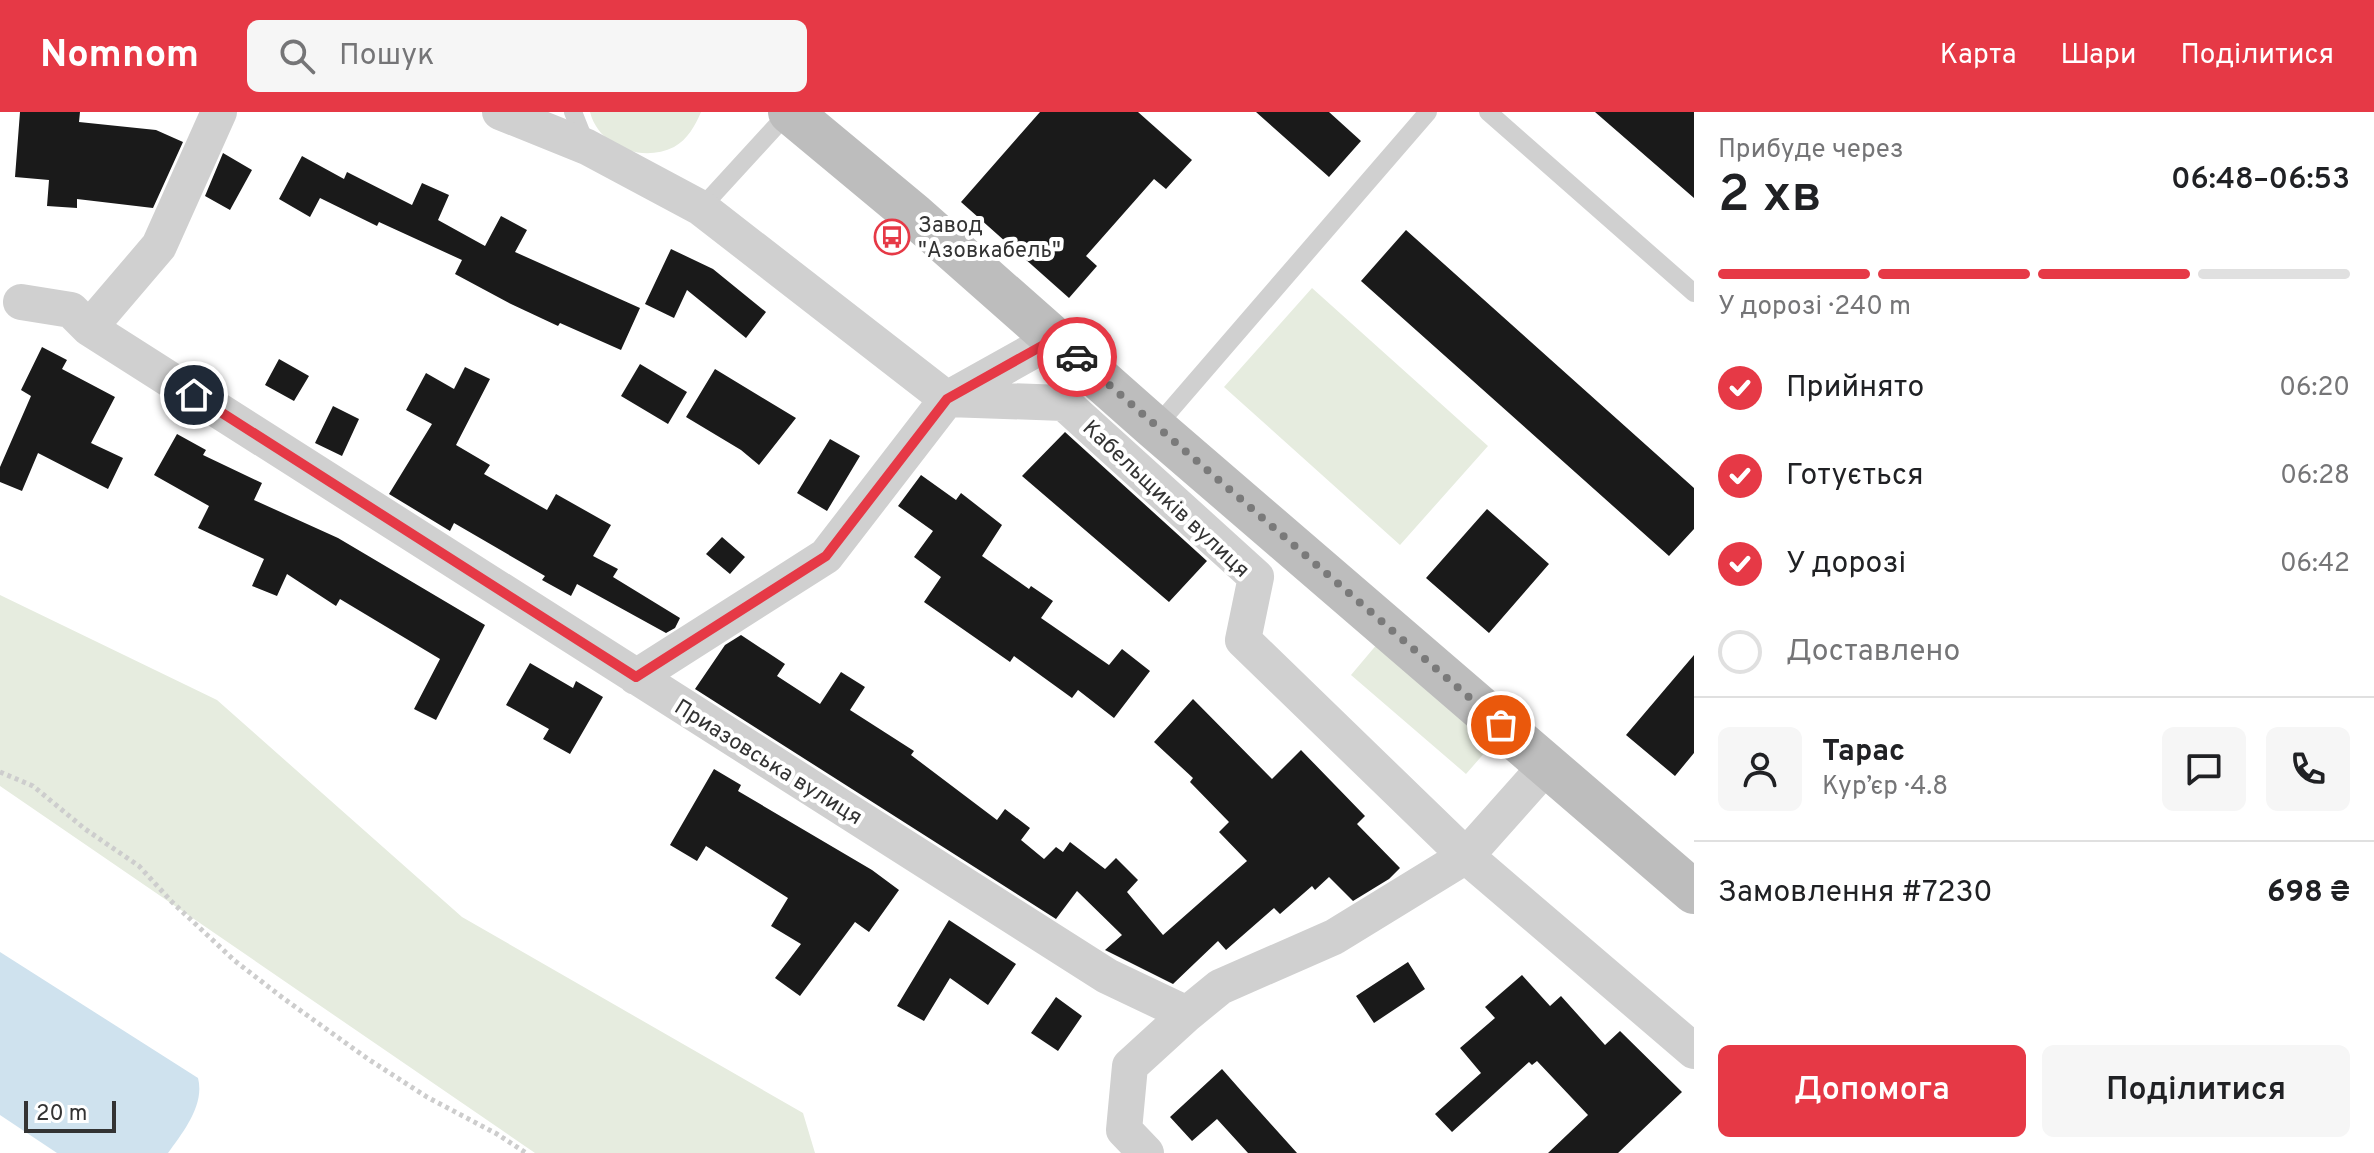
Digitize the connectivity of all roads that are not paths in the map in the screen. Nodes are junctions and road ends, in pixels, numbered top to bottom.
1 (219, 112) edge
2 (500, 112) edge
3 (573, 112) edge
4 (790, 112) edge
5 (1428, 112) edge
6 (1488, 112) edge
7 (587, 147) junction
8 (701, 208) junction
9 (1694, 293) edge
10 (21, 302) dead end
11 (89, 328) junction
12 (1056, 338) junction
13 (947, 399) junction
14 (1155, 428) junction
15 (636, 677) junction
16 (1547, 765) junction
17 (1466, 856) junction
18 (1694, 892) edge
19 (1187, 1014) junction
20 (1694, 1051) edge
21 (1146, 1153) edge

1 - 11 street
2 - 7 street
3 - 7 lane
4 - 8 lane
4 - 12 street, Кабельщиків вулиця
5 - 14 lane
6 - 9 lane
7 - 8 street
8 - 13 street
10 - 11 street, Приазовська вулиця
11 - 15 street, Приазовська вулиця
12 - 13 street
12 - 14 street, Кабельщиків вулиця
13 - 15 street
13 - 17 street, Кабельщиків вулиця
14 - 16 street, Кабельщиків вулиця
15 - 19 street, Приазовська вулиця
16 - 17 street
16 - 18 street, Кабельщиків вулиця
17 - 19 street
17 - 20 street, Кабельщиків вулиця
19 - 21 street

